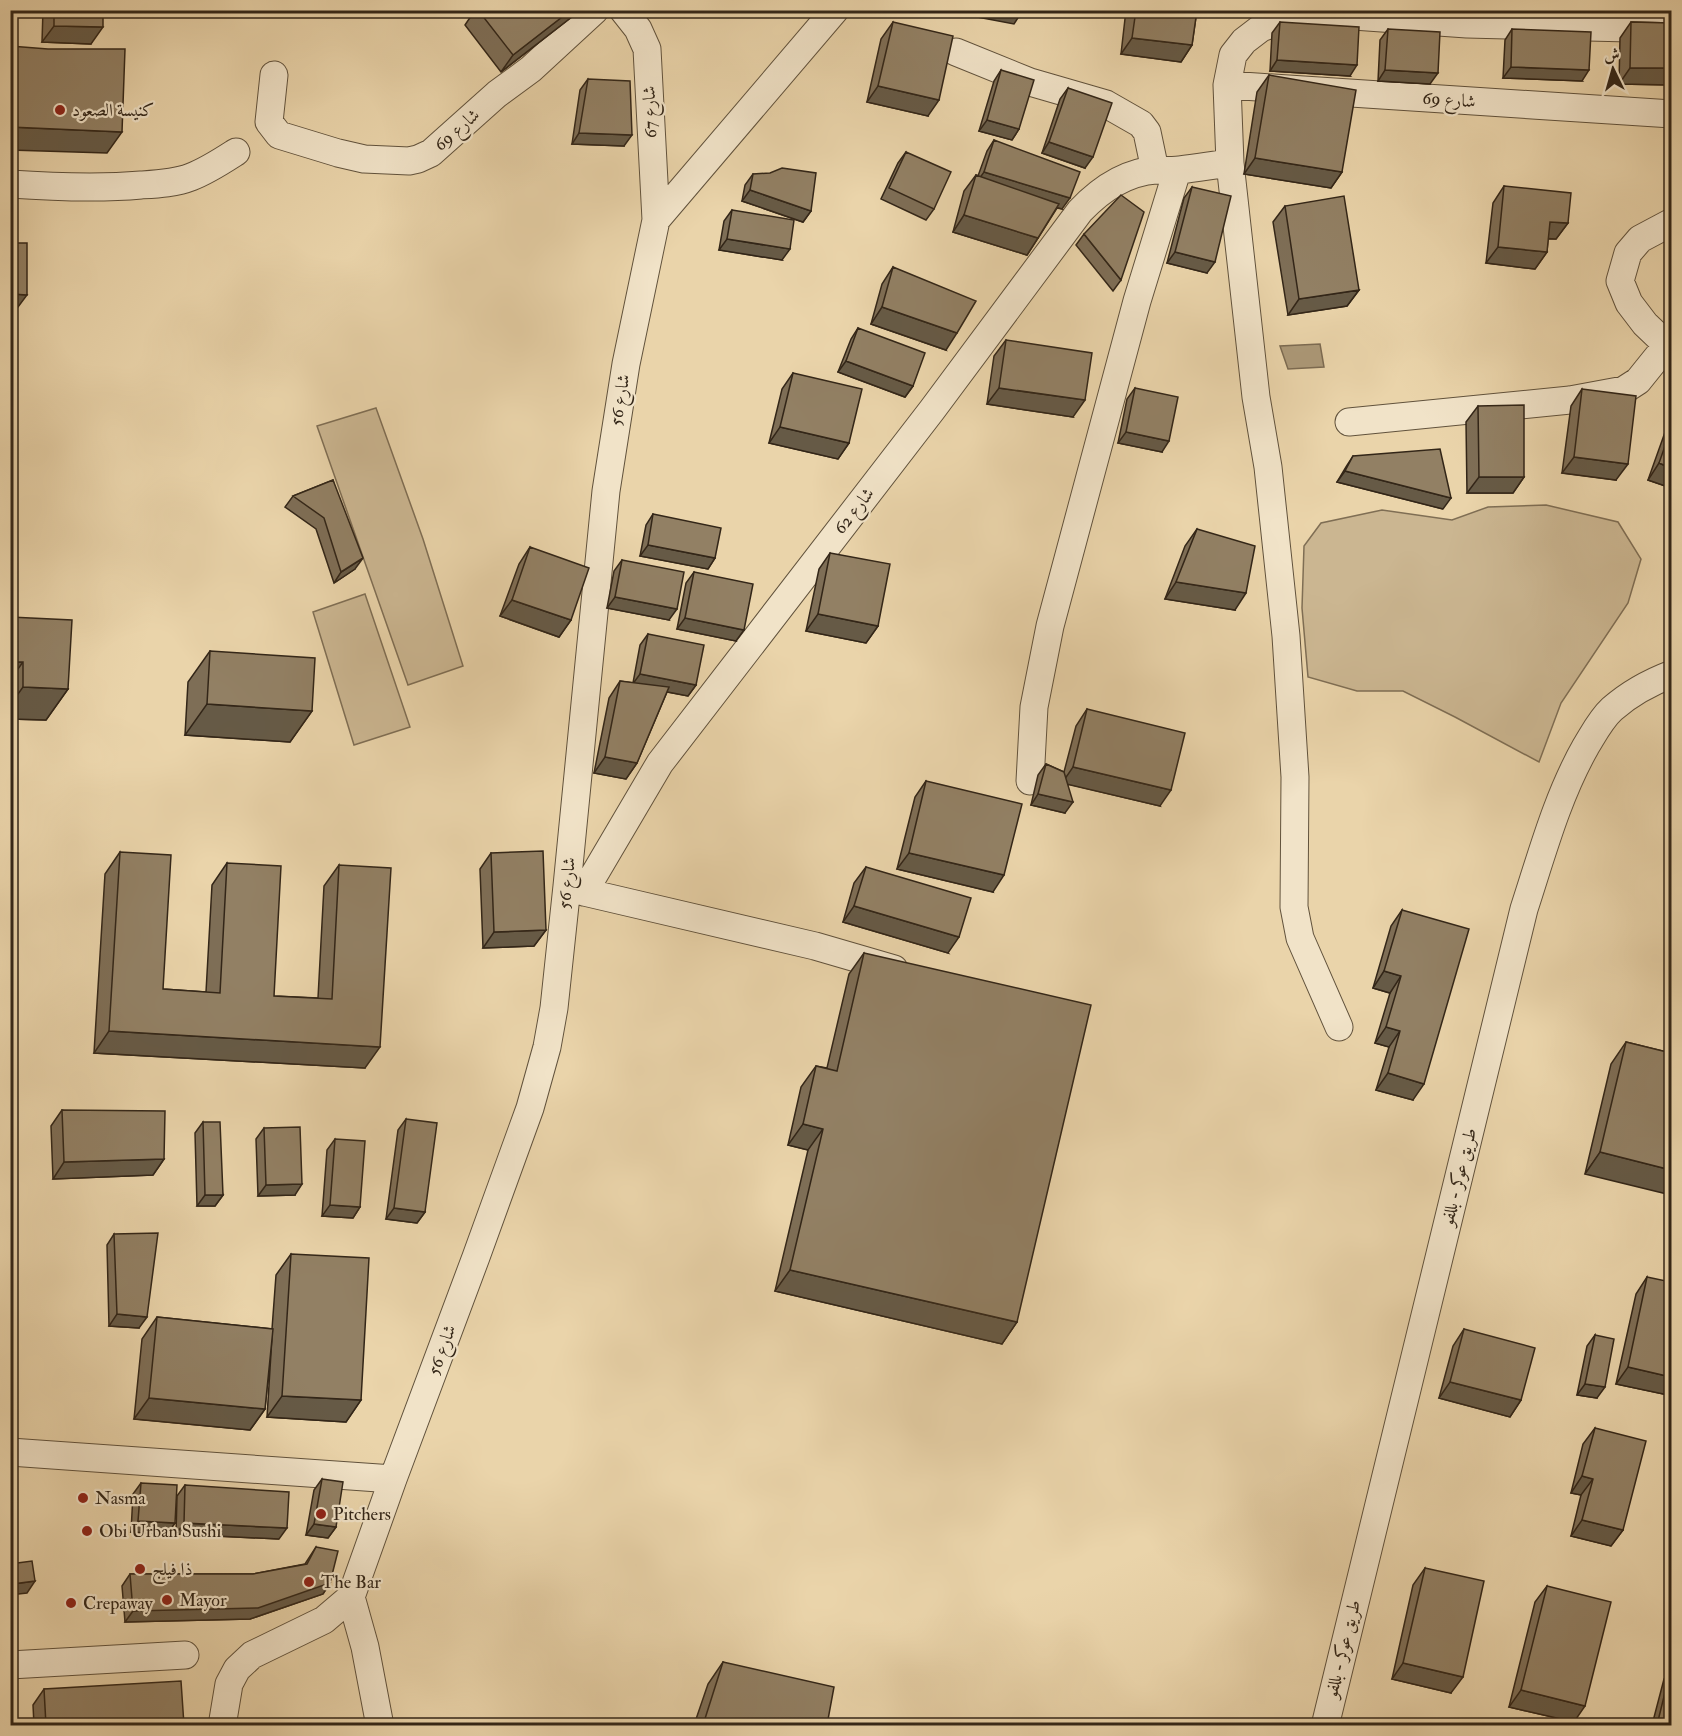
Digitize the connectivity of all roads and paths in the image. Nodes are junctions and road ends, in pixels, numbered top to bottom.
1 (595, 10) edge
2 (623, 10) edge
3 (835, 10) edge
4 (1671, 30) edge
5 (956, 52) dead end
6 (274, 75) dead end
7 (1227, 85) junction
8 (1671, 114) edge
9 (236, 152) dead end
10 (1230, 163) junction
11 (1166, 171) junction
12 (10, 184) edge
13 (656, 220) junction
14 (1671, 222) edge
15 (1669, 346) edge
16 (1349, 422) dead end
17 (1671, 674) edge
18 (1030, 781) dead end
19 (576, 889) junction
20 (914, 974) edge
21 (1339, 1027) dead end
22 (10, 1452) edge
23 (393, 1479) junction
24 (351, 1597) junction
25 (185, 1655) dead end
26 (10, 1665) edge
27 (222, 1725) edge
28 (380, 1725) edge
29 (1325, 1725) edge

1 - 6 street, شارع 69
2 - 13 street, شارع 67
3 - 13 street, شارع 56
4 - 7 street
5 - 11 street
7 - 8 street, شارع 69
7 - 10 street
9 - 12 street
10 - 11 street, شارع 62
10 - 21 street
11 - 18 street
11 - 19 street, شارع 62
13 - 19 street, شارع 56
14 - 15 street
15 - 16 street
17 - 29 street, طريق عوكر - بللفو
19 - 20 street
19 - 23 street, شارع 56
22 - 23 street
23 - 24 street, شارع 56
24 - 27 street, شارع 56
24 - 28 street
25 - 26 street

